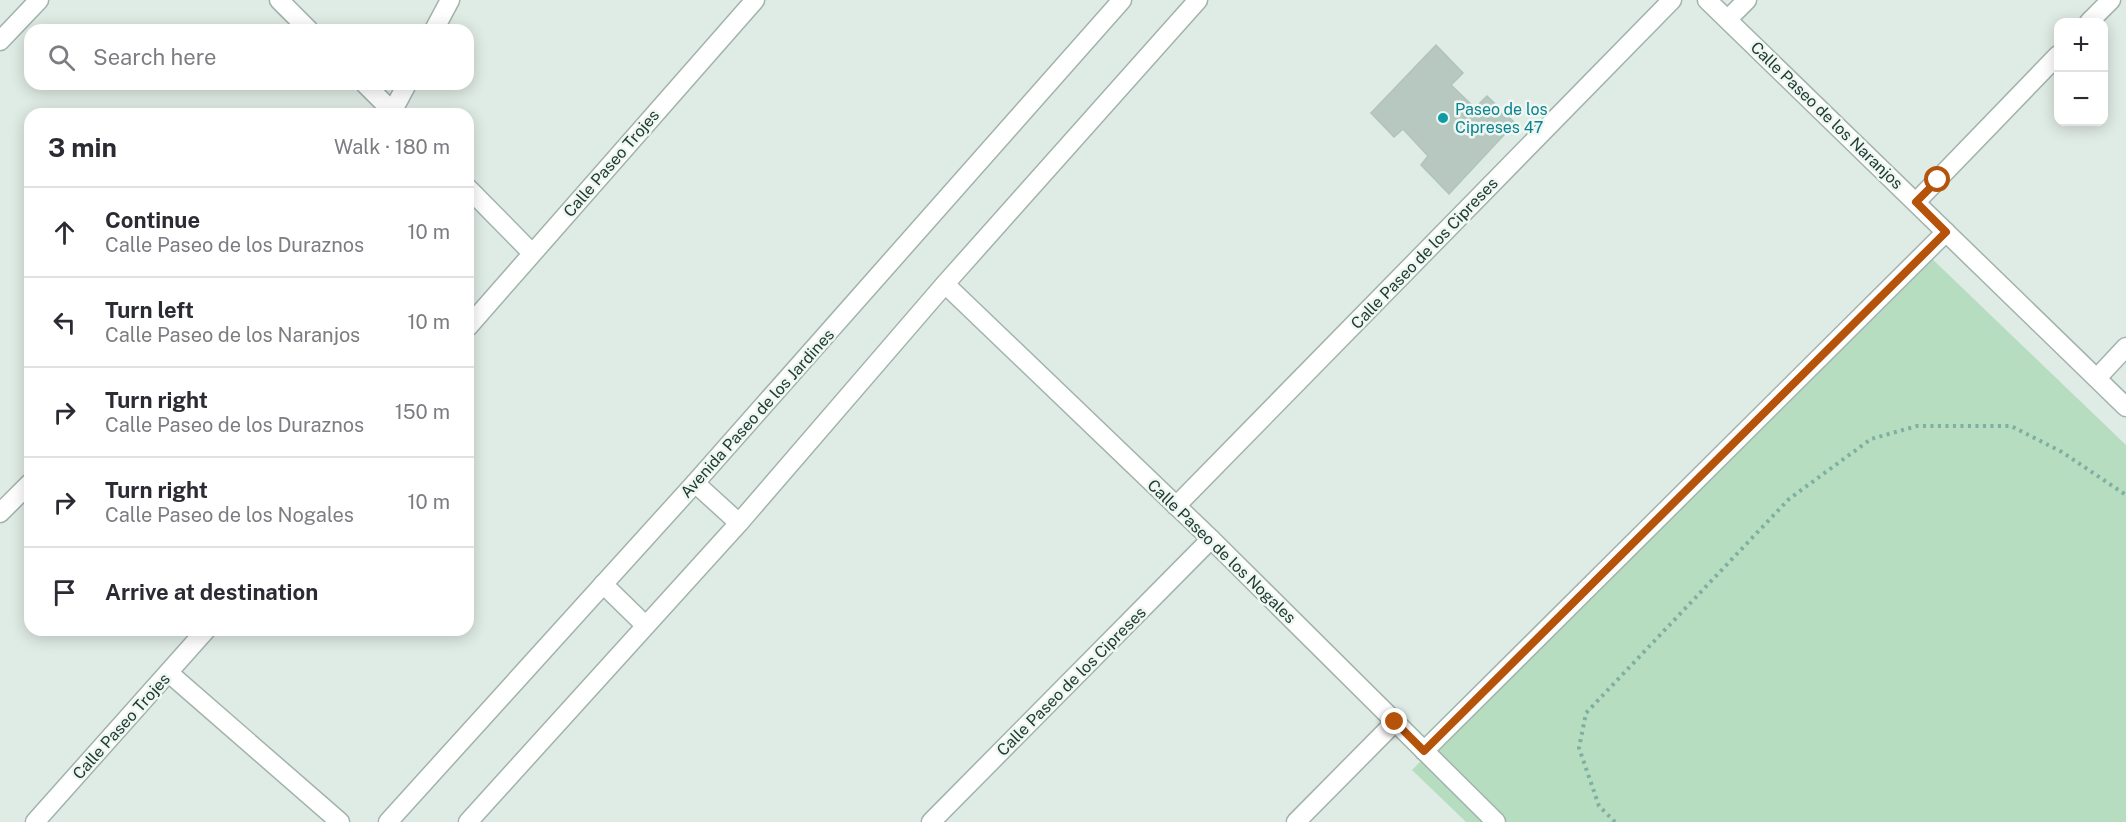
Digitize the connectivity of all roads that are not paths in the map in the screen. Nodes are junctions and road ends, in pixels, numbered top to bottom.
1 (39, 0) edge
2 (279, 0) edge
3 (450, 0) edge
4 (755, 0) edge
5 (1122, 0) edge
6 (1198, 0) edge
7 (1672, 0) edge
8 (1707, 0) edge
9 (1747, 0) edge
10 (2111, 0) edge
11 (2093, 18) edge
12 (1728, 20) junction
13 (303, 24) edge
14 (437, 24) edge
15 (0, 41) edge
16 (2054, 59) edge
17 (371, 90) edge
18 (404, 90) edge
19 (388, 108) edge
20 (395, 108) edge
21 (474, 194) edge
22 (1916, 202) junction
23 (1946, 232) junction
24 (532, 253) junction
25 (945, 284) junction
26 (474, 320) edge
27 (2126, 347) edge
28 (2097, 378) junction
29 (2126, 407) edge
30 (695, 483) junction
31 (24, 489) edge
32 (1176, 506) junction
33 (0, 513) edge
34 (739, 523) junction
35 (1211, 539) junction
36 (603, 584) junction
37 (644, 624) junction
38 (201, 636) edge
39 (169, 673) junction
40 (1395, 722) junction
41 (1424, 751) junction
42 (487, 800) junction
43 (35, 822) edge
44 (340, 822) edge
45 (388, 822) edge
46 (468, 822) edge
47 (488, 822) edge
48 (931, 822) edge
49 (1296, 822) edge
50 (1496, 822) edge

1 - 15 street
2 - 13 street
3 - 14 street
4 - 24 street, Calle Paseo Trojes
5 - 30 street, Avenida Paseo de los Jardines
6 - 25 street
7 - 32 street, Calle Paseo de los Cipreses
8 - 12 street, Calle Paseo de los Naranjos
9 - 12 street
10 - 11 street
12 - 22 street, Calle Paseo de los Naranjos
16 - 22 street
17 - 19 street
18 - 20 street
21 - 24 street
22 - 23 street, Calle Paseo de los Naranjos
23 - 28 street, Calle Paseo de los Naranjos
23 - 41 street
24 - 26 street, Calle Paseo Trojes
25 - 32 street, Calle Paseo de los Nogales
25 - 34 street
27 - 28 street
28 - 29 street, Calle Paseo de los Naranjos
30 - 34 street
30 - 36 street, Avenida Paseo de los Jardines
31 - 33 street
32 - 35 street, Calle Paseo de los Nogales
34 - 37 street
35 - 40 street, Calle Paseo de los Nogales
35 - 48 street, Calle Paseo de los Cipreses
36 - 37 street
36 - 45 street, Avenida Paseo de los Jardines
37 - 42 street
38 - 39 street, Calle Paseo Trojes
39 - 43 street, Calle Paseo Trojes
39 - 44 street
40 - 41 street, Calle Paseo de los Nogales
40 - 49 street
41 - 50 street, Calle Paseo de los Nogales
42 - 46 street
42 - 47 street

